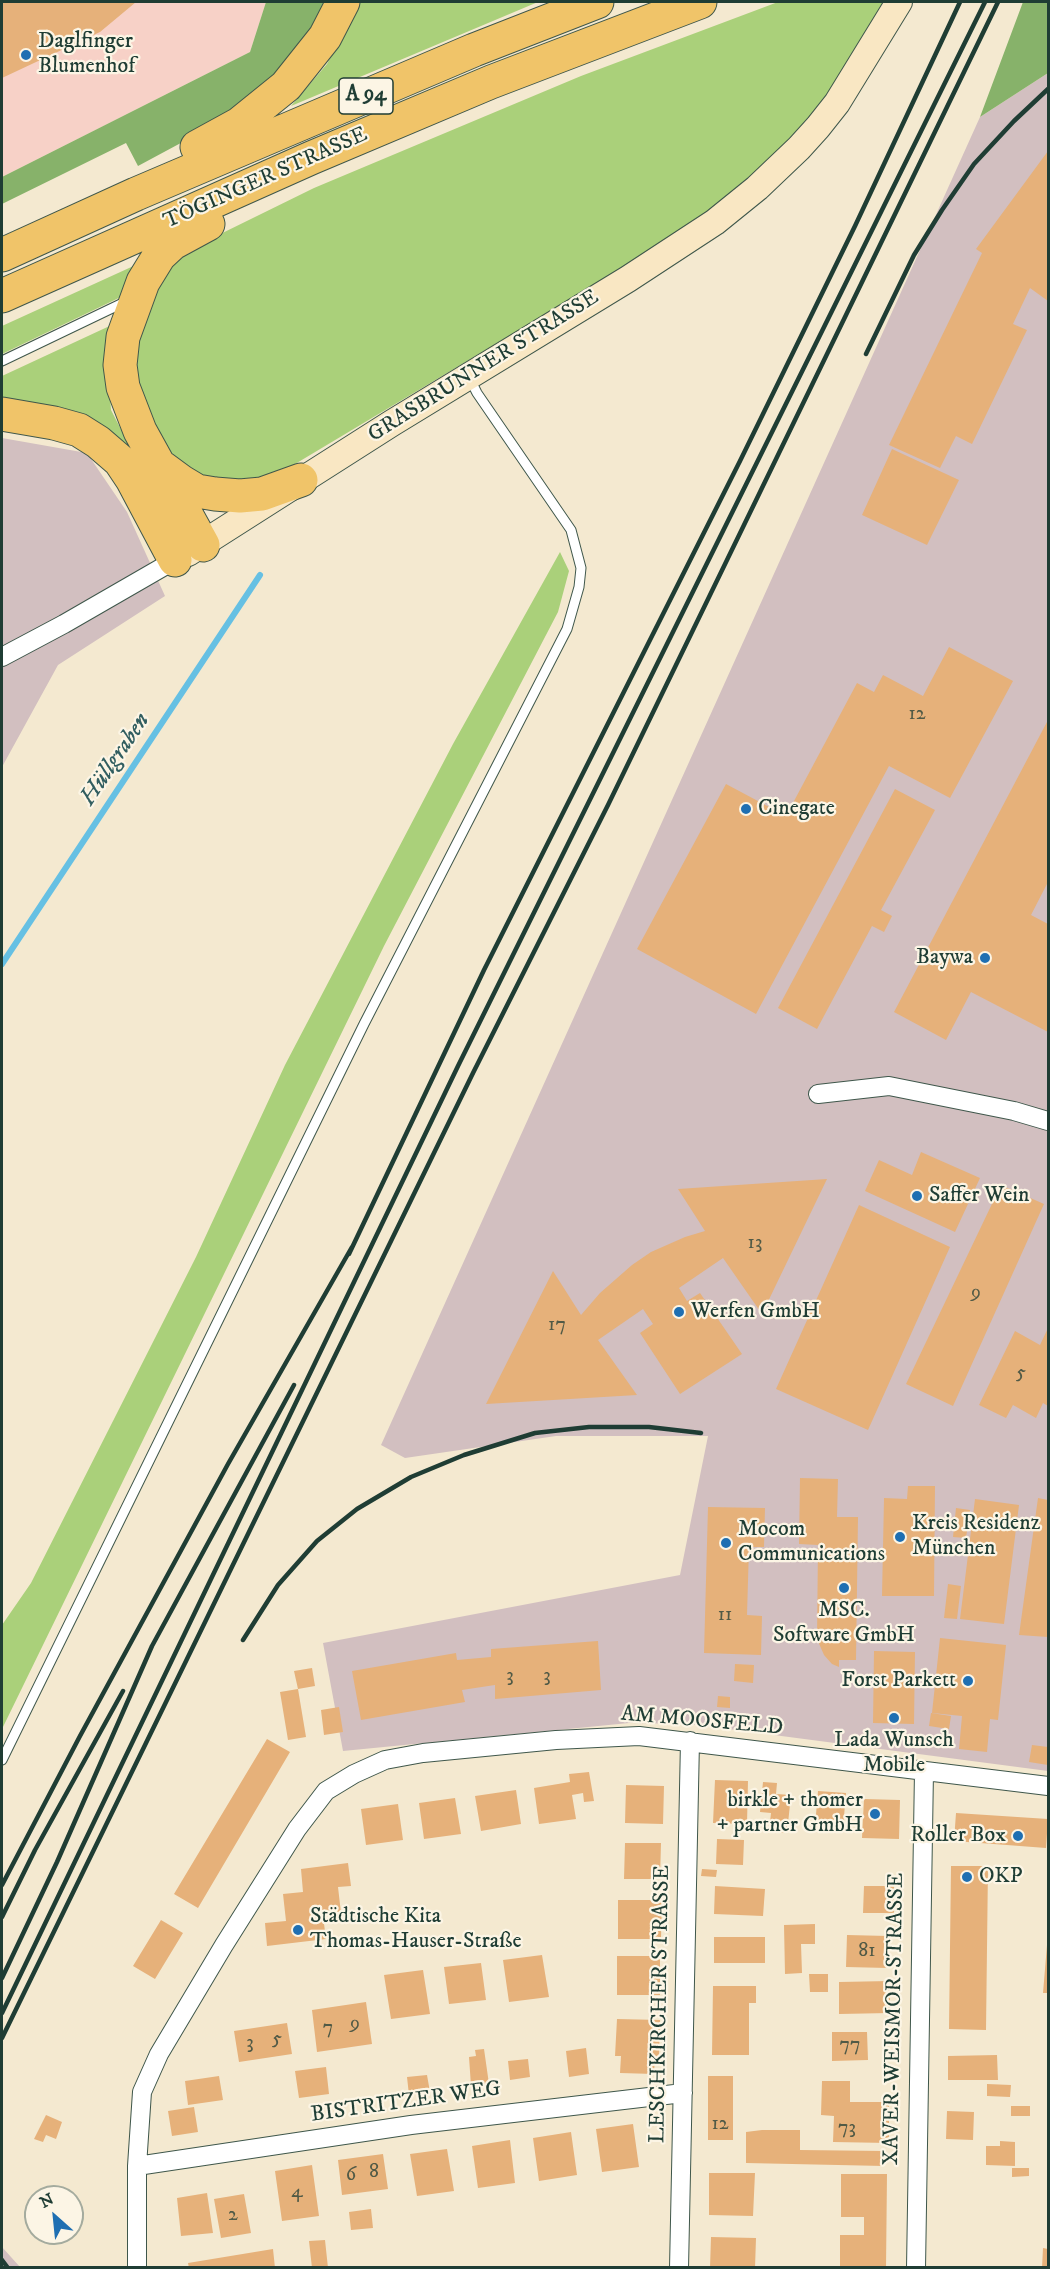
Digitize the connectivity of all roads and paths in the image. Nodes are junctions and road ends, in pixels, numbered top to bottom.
1 (343, 2) edge
2 (597, 2) edge
3 (700, 2) edge
4 (898, 2) edge
5 (311, 158) junction
6 (136, 194) junction
7 (2, 255) edge
8 (2, 296) edge
9 (135, 297) junction
10 (2, 361) edge
11 (469, 377) junction
12 (2, 414) edge
13 (156, 460) junction
14 (301, 480) junction
15 (189, 553) junction
16 (2, 657) edge
17 (818, 1094) dead end
18 (1048, 1121) edge
19 (690, 1741) junction
20 (2, 1760) edge
21 (924, 1771) junction
22 (1048, 1786) edge
23 (683, 2093) junction
24 (137, 2166) junction
25 (137, 2268) edge
26 (679, 2268) edge
27 (916, 2268) edge

1 - 6 highway
2 - 6 highway, TÖGINGER STRASSE / A 94
3 - 5 highway, TÖGINGER STRASSE / A 94
4 - 11 street, GRASBRUNNER STRASSE
5 - 8 highway, TÖGINGER STRASSE / A 94
5 - 9 highway
6 - 7 highway, TÖGINGER STRASSE / A 94
9 - 10 lane
9 - 13 highway
11 - 14 street, GRASBRUNNER STRASSE
11 - 20 lane
12 - 15 highway
13 - 14 highway
13 - 15 highway
14 - 15 street, GRASBRUNNER STRASSE
15 - 16 street, GRASBRUNNER STRASSE
17 - 18 street
19 - 21 street, AM MOOSFELD
19 - 23 street, LESCHKIRCHER STRASSE
19 - 24 street, AM MOOSFELD
21 - 22 street, AM MOOSFELD
21 - 27 street, XAVER-WEISMOR-STRASSE
23 - 24 street, BISTRITZER WEG
23 - 26 street, LESCHKIRCHER STRASSE
24 - 25 street, AM MOOSFELD

